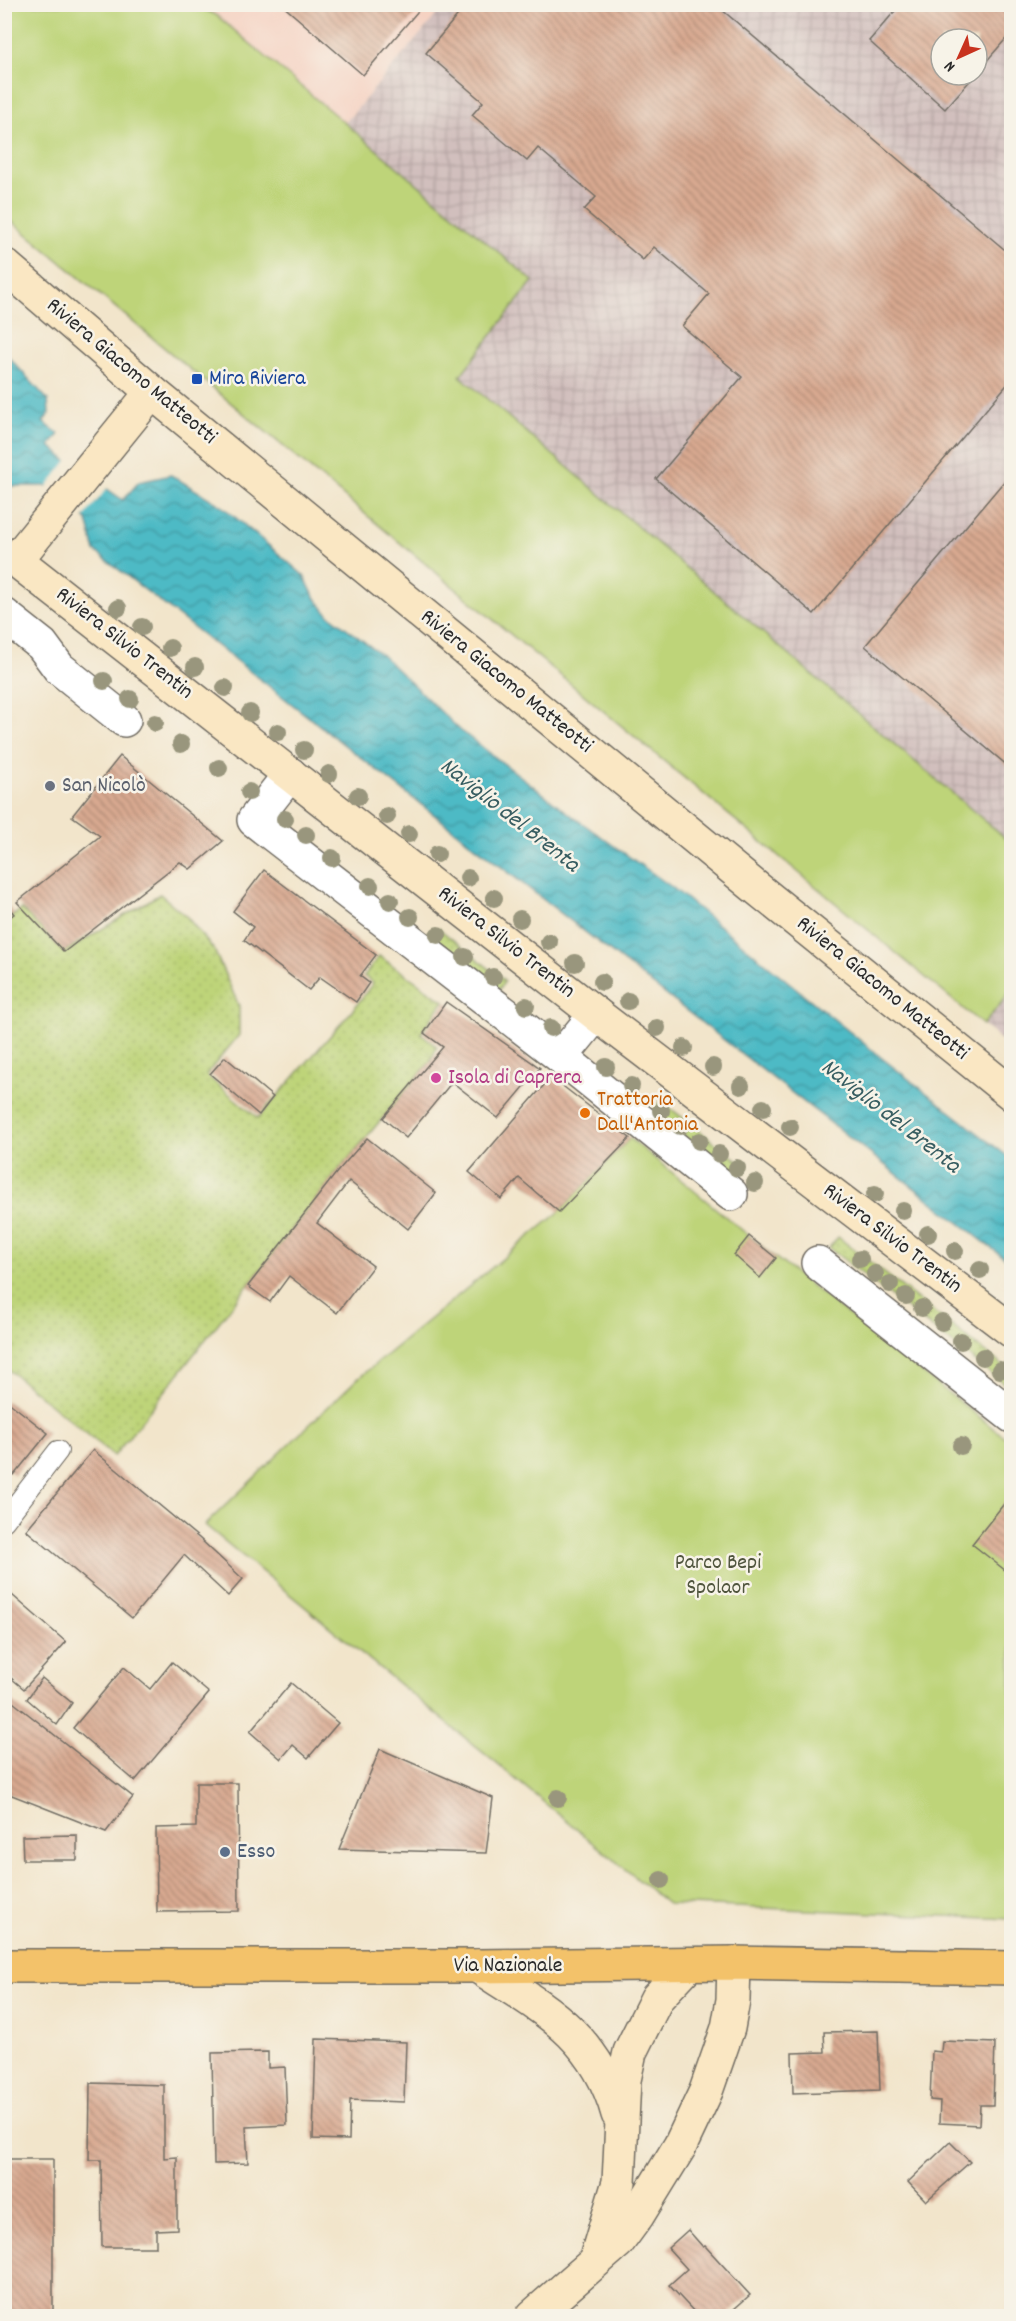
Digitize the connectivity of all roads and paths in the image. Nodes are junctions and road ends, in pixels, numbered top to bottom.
1 (4, 265) edge
2 (152, 392) junction
3 (8, 562) edge
4 (4, 615) edge
5 (124, 720) dead end
6 (290, 774) junction
7 (596, 1014) junction
8 (561, 1057) junction
9 (1011, 1094) edge
10 (731, 1194) dead end
11 (818, 1263) dead end
12 (1011, 1331) edge
13 (1011, 1416) edge
14 (58, 1451) dead end
15 (4, 1521) edge
16 (689, 1964) junction
17 (734, 1964) junction
18 (4, 1965) edge
19 (477, 1966) junction
20 (1011, 1968) edge
21 (621, 2125) junction
22 (593, 2265) junction
23 (532, 2316) edge

1 - 2 street, Riviera Giacomo Matteotti
2 - 3 street
2 - 9 street, Riviera Giacomo Matteotti
3 - 6 street, Riviera Silvio Trentin
4 - 5 street
6 - 7 street, Riviera Silvio Trentin
6 - 8 street
7 - 8 street
7 - 12 street, Riviera Silvio Trentin
8 - 10 street
11 - 13 street
14 - 15 lane
16 - 17 main road, Via Nazionale
16 - 19 main road, Via Nazionale
16 - 21 street
17 - 20 main road, Via Nazionale
17 - 22 street
18 - 19 main road, Via Nazionale
19 - 21 street
21 - 22 street
22 - 23 street

